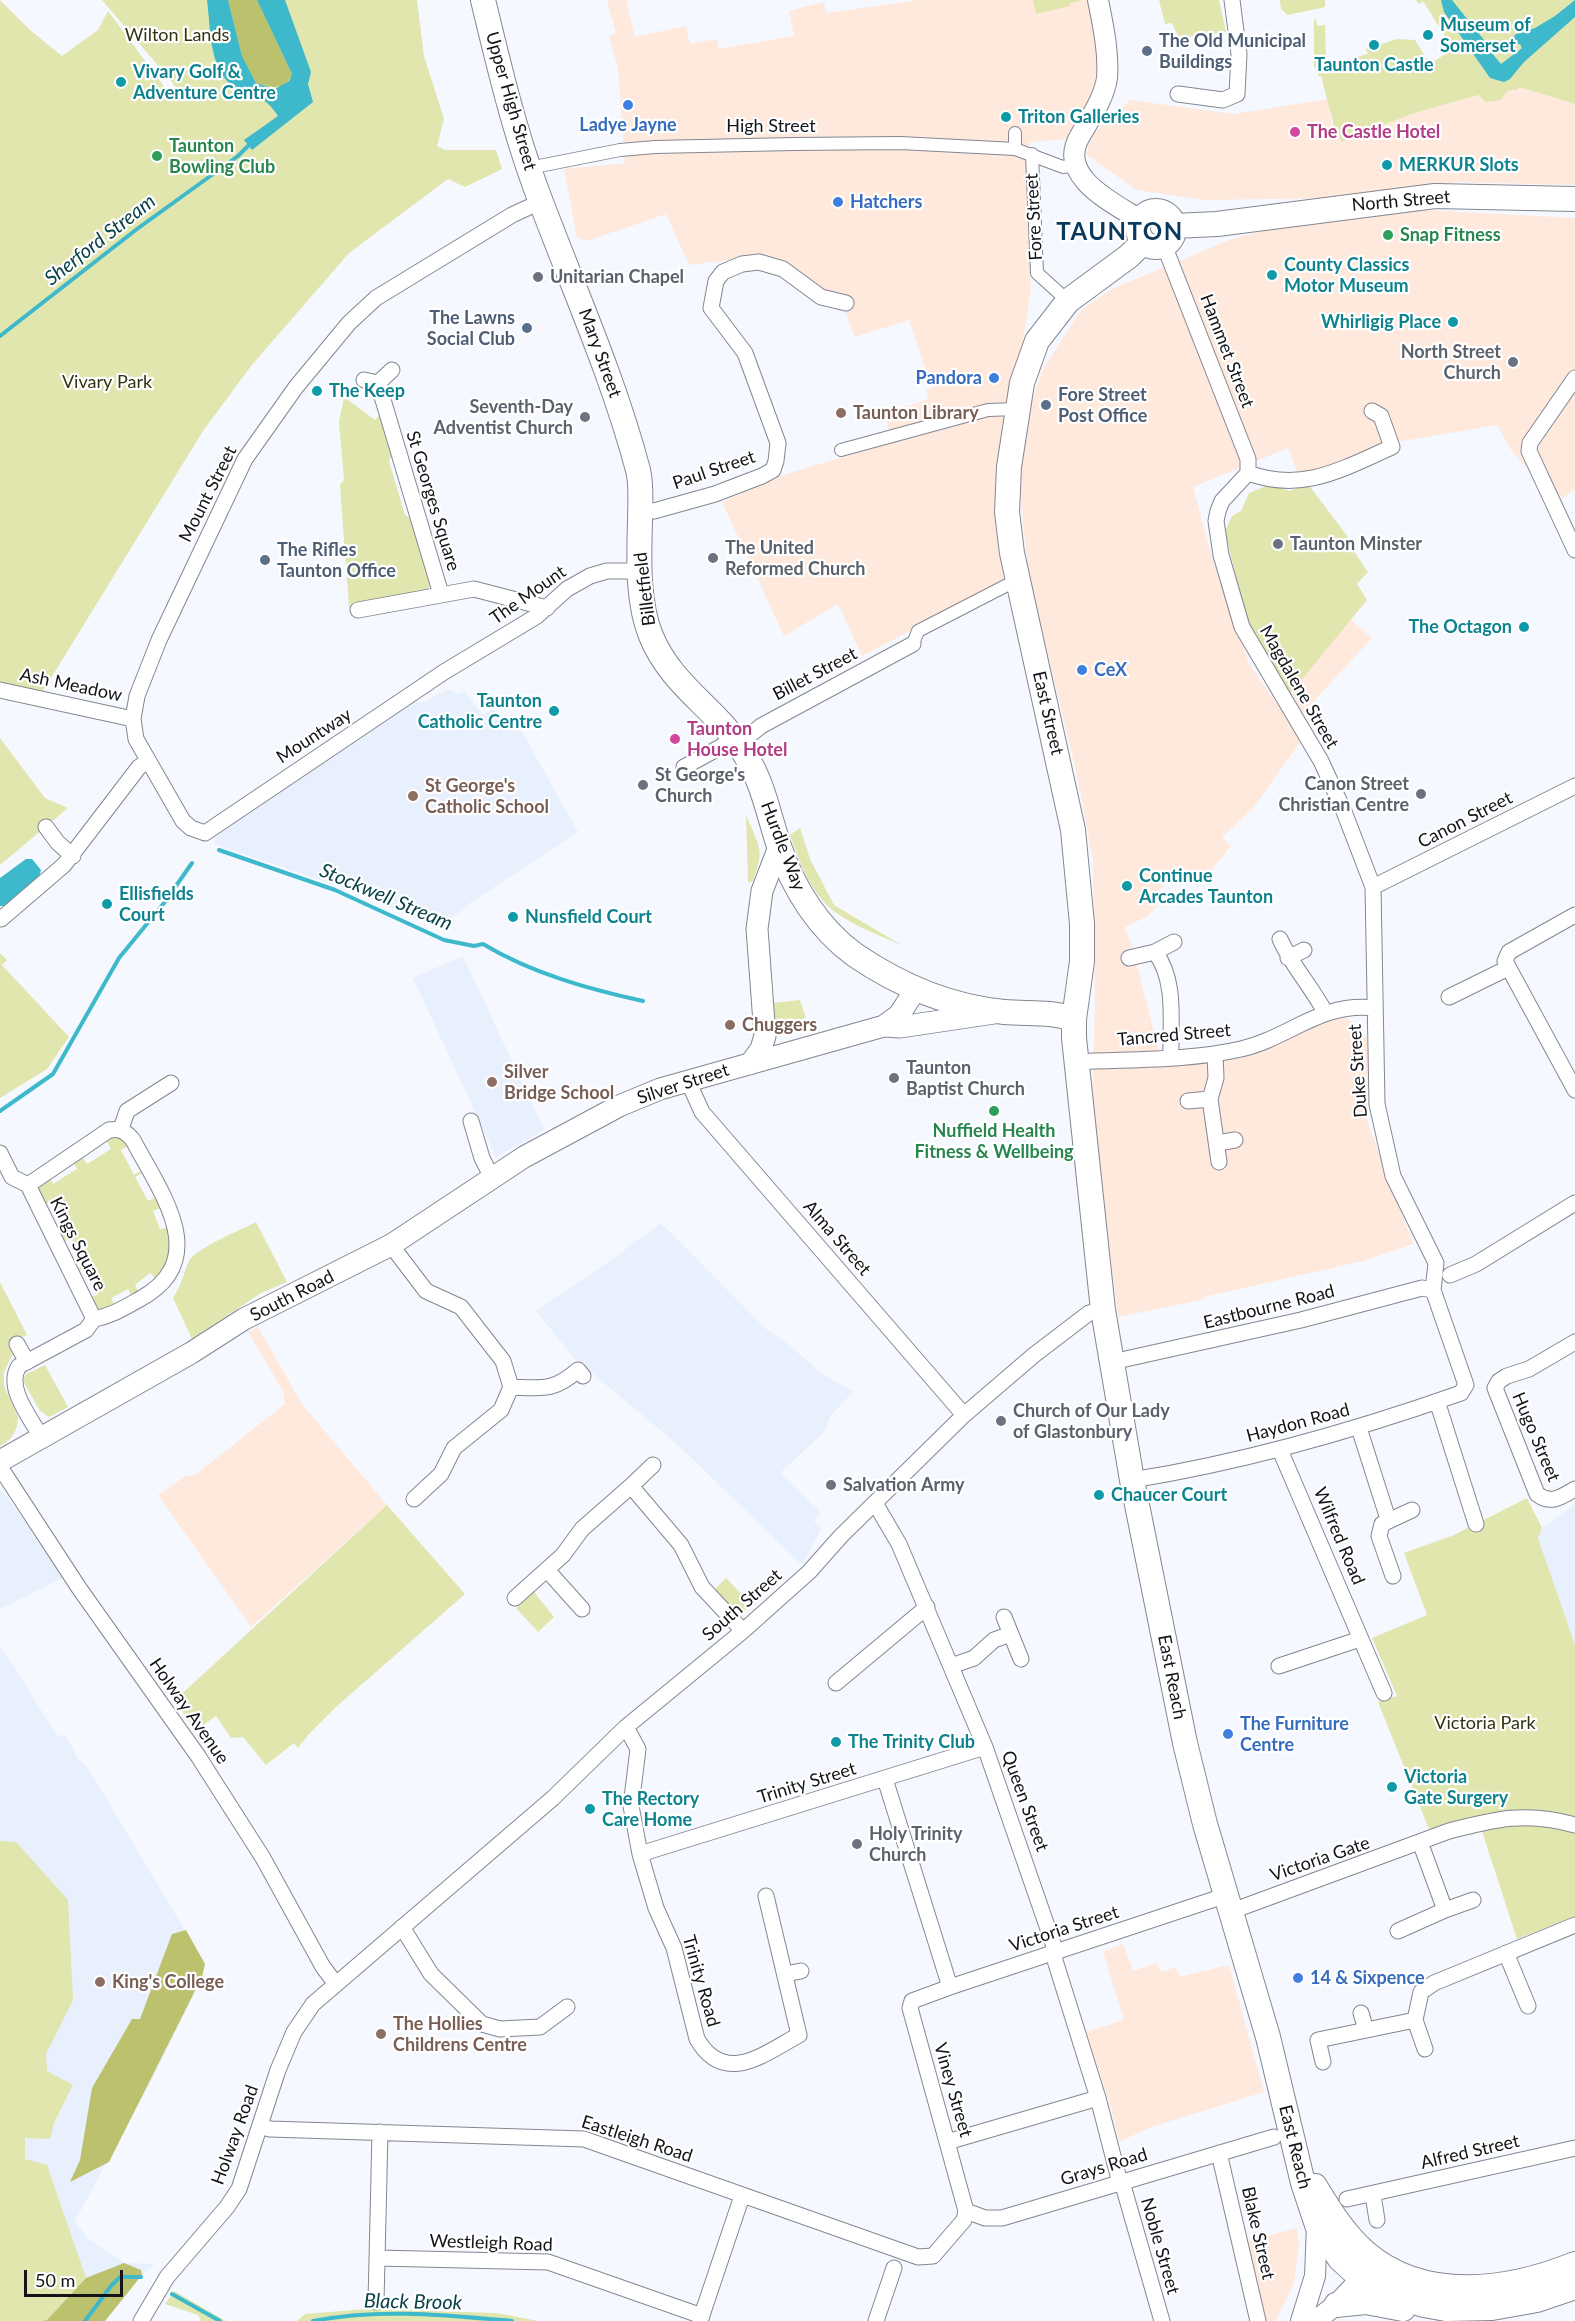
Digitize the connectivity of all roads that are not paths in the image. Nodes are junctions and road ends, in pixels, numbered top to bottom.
1 (483, 0) edge
2 (1098, 0) edge
3 (1232, 0) edge
4 (1178, 94) dead end
5 (1015, 134) dead end
6 (1015, 149) junction
7 (1032, 154) junction
8 (1077, 165) junction
9 (530, 168) junction
10 (1575, 199) edge
11 (542, 201) junction
12 (1156, 233) junction
13 (1068, 301) junction
14 (846, 303) dead end
15 (392, 370) dead end
16 (1575, 378) edge
17 (1017, 409) junction
18 (1372, 411) dead end
19 (841, 450) dead end
20 (1248, 473) junction
21 (640, 510) junction
22 (1575, 550) edge
23 (640, 571) junction
24 (1017, 580) junction
25 (441, 594) junction
26 (547, 608) junction
27 (358, 610) dead end
28 (913, 644) joint
29 (444, 672) joint
30 (0, 690) edge
31 (133, 719) junction
32 (737, 742) junction
33 (148, 761) junction
34 (684, 767) dead end
35 (1575, 786) edge
36 (46, 826) dead end
37 (205, 833) joint
38 (779, 846) junction
39 (73, 856) junction
40 (796, 886) junction
41 (1373, 887) junction
42 (760, 907) junction
43 (1575, 915) edge
44 (1, 919) edge
45 (1280, 939) dead end
46 (1174, 942) dead end
47 (1304, 950) dead end
48 (1155, 952) junction
49 (1129, 958) dead end
50 (1288, 958) junction
51 (1507, 965) junction
52 (916, 989) junction
53 (1449, 997) dead end
54 (1374, 1008) junction
55 (1004, 1012) junction
56 (1325, 1012) junction
57 (1074, 1019) junction
58 (884, 1026) junction
59 (765, 1036) junction
60 (789, 1051) junction
61 (1215, 1054) junction
62 (1172, 1057) junction
63 (1077, 1062) junction
64 (750, 1064) junction
65 (688, 1081) junction
66 (171, 1083) dead end
67 (1575, 1090) edge
68 (1210, 1099) junction
69 (1188, 1101) dead end
70 (471, 1121) dead end
71 (581, 1125) joint
72 (121, 1130) junction
73 (1235, 1140) dead end
74 (1217, 1143) junction
75 (0, 1153) edge
76 (1219, 1162) dead end
77 (492, 1178) junction
78 (27, 1185) junction
79 (1575, 1203) edge
80 (391, 1245) junction
81 (1439, 1276) junction
82 (1103, 1310) junction
83 (94, 1319) junction
84 (1575, 1342) edge
85 (17, 1344) dead end
86 (27, 1362) junction
87 (1112, 1362) junction
88 (583, 1376) dead end
89 (1466, 1385) joint
90 (510, 1386) junction
91 (1437, 1401) junction
92 (964, 1415) junction
93 (1359, 1428) junction
94 (41, 1437) junction
95 (1280, 1450) junction
96 (0, 1461) edge
97 (653, 1465) dead end
98 (0, 1467) edge
99 (1132, 1480) junction
100 (631, 1486) junction
101 (1575, 1489) edge
102 (414, 1499) dead end
103 (874, 1503) junction
104 (1412, 1510) dead end
105 (1388, 1519) junction
106 (1476, 1524) dead end
107 (547, 1570) junction
108 (1393, 1576) dead end
109 (515, 1598) dead end
110 (927, 1607) junction
111 (582, 1609) dead end
112 (1004, 1617) dead end
113 (743, 1631) junction
114 (1011, 1634) junction
115 (1360, 1639) junction
116 (1020, 1659) dead end
117 (951, 1666) junction
118 (1279, 1666) dead end
119 (836, 1683) dead end
120 (1384, 1693) dead end
121 (626, 1727) junction
122 (985, 1747) junction
123 (885, 1779) junction
124 (1575, 1825) edge
125 (1420, 1842) junction
126 (640, 1854) junction
127 (766, 1896) dead end
128 (1473, 1900) dead end
129 (1230, 1903) junction
130 (1445, 1910) junction
131 (1575, 1924) edge
132 (402, 1927) junction
133 (1398, 1931) dead end
134 (1055, 1953) junction
135 (1506, 1953) junction
136 (801, 1971) dead end
137 (785, 1974) junction
138 (336, 1984) junction
139 (950, 1987) junction
140 (912, 2001) joint
141 (1528, 2006) dead end
142 (567, 2007) dead end
143 (1361, 2013) dead end
144 (1415, 2020) junction
145 (1366, 2030) junction
146 (1425, 2049) dead end
147 (1323, 2062) dead end
148 (1098, 2098) junction
149 (260, 2126) junction
150 (380, 2132) junction
151 (1274, 2137) dead end
152 (947, 2142) junction
153 (1575, 2148) edge
154 (1219, 2153) junction
155 (1299, 2161) junction
156 (1121, 2182) junction
157 (1373, 2194) junction
158 (742, 2196) junction
159 (1347, 2199) dead end
160 (966, 2211) junction
161 (1377, 2220) dead end
162 (1317, 2224) junction
163 (377, 2258) junction
164 (1575, 2264) edge
165 (894, 2268) dead end
166 (1370, 2270) junction
167 (1575, 2287) edge
168 (157, 2293) junction
169 (1537, 2300) junction
170 (376, 2302) dead end
171 (1334, 2313) edge
172 (701, 2318) edge
173 (133, 2321) edge
174 (141, 2321) edge
175 (876, 2321) edge
176 (1162, 2321) edge
177 (1258, 2321) edge
178 (1301, 2321) edge
179 (1315, 2321) edge

1 - 9 main road, Upper High Street
2 - 8 street
3 - 4 street
5 - 6 street
6 - 7 street, Fore Street
6 - 9 street, High Street
7 - 8 street, Fore Street
7 - 13 street, Fore Street
8 - 12 street
9 - 11 main road, Upper High Street
10 - 12 main road, North Street
11 - 21 main road, Mary Street
11 - 31 street, Mount Street
12 - 13 main road
12 - 20 street, Hammet Street
13 - 17 main road
14 - 21 street, Paul Street
15 - 25 street, St Georges Square
16 - 22 street
17 - 19 street
17 - 24 main road, East Street
18 - 20 street
20 - 41 street, Magdalene Street
21 - 23 main road, Billetfield
23 - 26 street, The Mount
23 - 32 main road, Billetfield
24 - 28 street
24 - 57 main road, East Street
25 - 26 street, St Georges Square
25 - 27 street
26 - 29 street, The Mount
28 - 32 street, Billet Street
29 - 37 street, Mountway
30 - 31 street, Ash Meadow
31 - 33 street, Mount Street
32 - 34 street, Billet Street
32 - 38 main road, Hurdle Way
33 - 37 street, Mount Street
33 - 39 street
35 - 41 street, Canon Street
36 - 39 street
38 - 40 main road, Hurdle Way
38 - 42 main road
39 - 44 street
40 - 42 main road
40 - 52 main road, Hurdle Way
41 - 54 street, Duke Street
42 - 59 main road
43 - 51 street
45 - 50 street
46 - 48 street
47 - 50 street
48 - 49 street
48 - 62 street
50 - 56 street
51 - 53 street
51 - 67 street
52 - 55 main road, Hurdle Way
52 - 58 main road, Silver Street
54 - 56 street, Tancred Street
54 - 81 street, Duke Street
55 - 57 main road, Hurdle Way
55 - 58 main road
56 - 61 street, Tancred Street
57 - 63 main road, East Reach
58 - 60 main road, Silver Street
59 - 60 main road
59 - 64 main road
60 - 64 main road, Silver Street
61 - 62 street, Tancred Street
61 - 68 street
62 - 63 street, Tancred Street
63 - 82 main road, East Reach
64 - 65 main road, Silver Street
65 - 71 main road, Silver Street
65 - 92 street, Alma Street
66 - 72 street
68 - 69 street
68 - 74 street
70 - 77 street
71 - 77 main road, South Road
72 - 78 street, Kings Square
72 - 83 street, Kings Square
73 - 74 street
74 - 76 street
75 - 78 street, Kings Square
77 - 80 main road, South Road
78 - 83 street, Kings Square
79 - 81 street, Eastbourne Road
80 - 90 street
80 - 94 main road, South Road
81 - 87 street, Eastbourne Road
81 - 89 street, Duke Street
82 - 87 main road, East Reach
82 - 92 street, South Street
83 - 86 street, Kings Square
84 - 101 street, Hugo Street
85 - 86 street
86 - 94 street
87 - 99 main road, East Reach
88 - 90 street
89 - 91 street, Haydon Road
90 - 102 street
91 - 93 street, Haydon Road
91 - 106 street
92 - 103 street, South Street
93 - 95 street, Haydon Road
93 - 105 street
94 - 96 main road, South Road
95 - 99 street, Haydon Road
95 - 115 street, Wilfred Road
97 - 100 street
98 - 138 street, Holway Avenue
99 - 129 main road, East Reach
100 - 107 street
100 - 113 street
103 - 110 street, Queen Street
103 - 113 street, South Street
104 - 105 street
105 - 108 street
107 - 109 street
107 - 111 street
110 - 117 street, Queen Street
110 - 119 street
112 - 114 street
113 - 121 street, South Street
114 - 116 street
114 - 117 street
115 - 118 street
115 - 120 street, Wilfred Road
117 - 122 street, Queen Street
121 - 126 street, Trinity Road
121 - 132 street, South Street
122 - 123 street, Trinity Street
122 - 134 street, Queen Street
123 - 126 street, Trinity Street
123 - 139 street
124 - 125 street, Victoria Gate
125 - 129 street, Victoria Gate
125 - 130 street
126 - 137 street, Trinity Road
127 - 137 street, Trinity Road
128 - 130 street
129 - 134 street, Victoria Street
129 - 155 main road, East Reach
130 - 133 street
131 - 135 street
132 - 138 street, South Street
132 - 142 street
134 - 139 street, Victoria Street
134 - 148 street, Queen Street
135 - 141 street
135 - 144 street
136 - 137 street
138 - 149 street, Holway Road
139 - 140 street, Victoria Street
140 - 152 street, Viney Street
143 - 145 street
144 - 145 street
144 - 146 street
145 - 147 street
148 - 152 street
148 - 156 street, Queen Street
149 - 150 street, Eastleigh Road
149 - 168 street, Holway Road
150 - 158 street, Eastleigh Road
150 - 163 street
151 - 154 street, Grays Road
152 - 160 street, Viney Street
153 - 157 street, Alfred Street
154 - 156 street, Grays Road
154 - 177 street, Blake Street
155 - 162 main road, East Reach
155 - 166 main road
156 - 160 street, Grays Road
156 - 176 street, Noble Street
157 - 159 street, Alfred Street
157 - 161 street
158 - 160 street, Eastleigh Road
158 - 172 street
162 - 166 main road
162 - 178 street, East Reach
163 - 170 street
163 - 172 street, Westleigh Road
164 - 166 main road
165 - 175 street
166 - 169 main road
166 - 171 street
167 - 169 main road
168 - 173 street, Holway Road
168 - 174 street, Holway Road
169 - 171 main road
171 - 179 street

